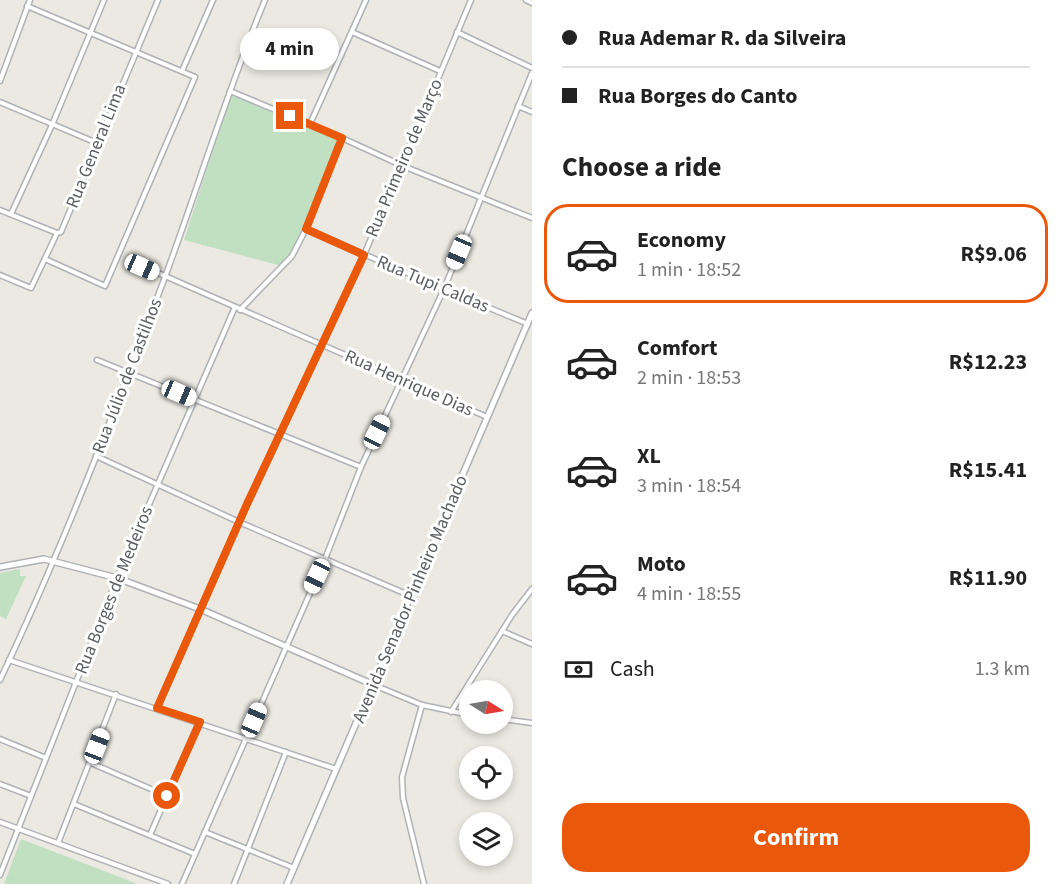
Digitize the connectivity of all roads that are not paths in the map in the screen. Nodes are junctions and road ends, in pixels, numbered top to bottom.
1 (30, 0) edge
2 (104, 0) edge
3 (158, 0) edge
4 (213, 0) edge
5 (265, 0) edge
6 (366, 0) edge
7 (471, 0) edge
8 (526, 0) edge
9 (532, 3) edge
10 (27, 6) junction
11 (89, 32) junction
12 (352, 32) junction
13 (457, 32) junction
14 (135, 53) junction
15 (182, 71) junction
16 (440, 71) junction
17 (532, 71) edge
18 (0, 81) edge
19 (230, 91) junction
20 (0, 102) edge
21 (518, 106) junction
22 (532, 112) edge
23 (310, 124) junction
24 (52, 125) junction
25 (342, 138) junction
26 (97, 143) junction
27 (403, 166) junction
28 (481, 196) junction
29 (0, 210) edge
30 (11, 214) junction
31 (532, 218) edge
32 (306, 229) junction
33 (57, 233) junction
34 (364, 255) junction
35 (45, 259) junction
36 (133, 262) dead end
37 (0, 275) edge
38 (165, 277) junction
39 (444, 289) junction
40 (235, 307) junction
41 (240, 309) junction
42 (532, 313) edge
43 (528, 324) junction
44 (321, 345) junction
45 (98, 360) dead end
46 (128, 371) junction
47 (402, 380) junction
48 (196, 400) junction
49 (487, 417) junction
50 (280, 434) junction
51 (96, 456) junction
52 (361, 467) junction
53 (157, 484) junction
54 (239, 522) junction
55 (325, 559) junction
56 (53, 560) junction
57 (0, 567) edge
58 (117, 578) junction
59 (532, 589) edge
60 (412, 596) junction
61 (200, 609) junction
62 (502, 631) junction
63 (532, 644) edge
64 (285, 646) junction
65 (9, 660) junction
66 (0, 680) edge
67 (76, 682) junction
68 (374, 685) junction
69 (116, 694) junction
70 (422, 705) junction
71 (157, 708) junction
72 (451, 712) junction
73 (459, 713) edge
74 (513, 720) edge
75 (200, 722) junction
76 (532, 723) edge
77 (0, 738) edge
78 (246, 738) junction
79 (286, 752) junction
80 (46, 758) junction
81 (90, 763) junction
82 (337, 770) junction
83 (0, 784) edge
84 (31, 796) junction
85 (167, 796) junction
86 (74, 804) junction
87 (0, 822) edge
88 (18, 829) junction
89 (205, 832) junction
90 (150, 835) junction
91 (58, 843) junction
92 (249, 849) junction
93 (195, 854) junction
94 (294, 868) junction
95 (0, 875) edge
96 (168, 884) edge
97 (182, 884) edge
98 (234, 884) edge
99 (287, 884) edge
100 (424, 884) edge

1 - 10 street
2 - 11 street
3 - 14 street, Rua General Lima
4 - 15 street
5 - 19 street, Rua Júlio de Castilhos
6 - 12 street
7 - 13 street, Rua Primeiro de Março
8 - 9 street
10 - 11 street
10 - 18 street
11 - 14 street
11 - 24 street
12 - 16 street
12 - 23 street
13 - 16 street, Rua Primeiro de Março
13 - 17 street
14 - 15 street
14 - 26 street, Rua General Lima
15 - 35 street
16 - 27 street, Rua Primeiro de Março
17 - 21 street
19 - 23 street
19 - 38 street, Rua Júlio de Castilhos
20 - 24 street
21 - 22 street
21 - 28 street
23 - 25 street
24 - 26 street
24 - 30 street
25 - 27 street
25 - 32 street
26 - 33 street, Rua General Lima
27 - 28 street
27 - 34 street, Rua Primeiro de Março
28 - 31 street
28 - 39 street
29 - 30 street
30 - 33 street
32 - 34 street, Rua Tupi Caldas
32 - 41 street
33 - 35 street, Rua General Lima
34 - 39 street, Rua Tupi Caldas
34 - 44 street, Rua Primeiro de Março
35 - 37 street, Rua General Lima
36 - 38 street, Rua Henrique Dias
38 - 40 street, Rua Henrique Dias
38 - 46 street, Rua Júlio de Castilhos
39 - 43 street, Rua Tupi Caldas
39 - 47 street
40 - 41 street, Rua Henrique Dias
40 - 48 street, Rua Borges de Medeiros
41 - 44 street, Rua Henrique Dias
42 - 43 main road, Avenida Senador Pinheiro Machado
43 - 49 main road, Avenida Senador Pinheiro Machado
44 - 47 street, Rua Henrique Dias
44 - 50 street, Rua Primeiro de Março
45 - 46 street
46 - 48 street
46 - 51 street, Rua Júlio de Castilhos
47 - 49 street, Rua Henrique Dias
47 - 52 street
48 - 50 street
48 - 53 street, Rua Borges de Medeiros
49 - 60 main road, Avenida Senador Pinheiro Machado
50 - 52 street
50 - 54 street, Rua Primeiro de Março
51 - 53 street
51 - 56 street, Rua Júlio de Castilhos
52 - 55 street
53 - 54 street
53 - 58 street, Rua Borges de Medeiros
54 - 55 street
54 - 61 street, Rua Primeiro de Março
55 - 60 street
55 - 64 street
56 - 57 main road
56 - 58 main road
56 - 65 street, Rua Júlio de Castilhos
58 - 61 main road
58 - 67 street, Rua Borges de Medeiros
59 - 62 street
60 - 68 main road, Avenida Senador Pinheiro Machado
61 - 64 main road
61 - 71 street, Rua Primeiro de Março
62 - 63 street
62 - 72 street
64 - 68 main road
64 - 78 street
65 - 66 street, Rua Júlio de Castilhos
65 - 67 street
67 - 69 street
67 - 80 street, Rua Borges de Medeiros
68 - 70 street
68 - 82 main road, Avenida Senador Pinheiro Machado
69 - 71 street
69 - 81 street
70 - 72 street
70 - 100 street
71 - 75 street
72 - 73 street
74 - 76 street
75 - 78 street
75 - 85 street
77 - 80 street
78 - 79 street
78 - 89 street
79 - 82 street
79 - 92 street
80 - 84 street, Rua Borges de Medeiros
81 - 85 street
81 - 86 street
82 - 94 main road, Avenida Senador Pinheiro Machado
83 - 84 street
84 - 88 street, Rua Borges de Medeiros
85 - 90 street
86 - 90 street
86 - 91 street
87 - 88 street
88 - 91 street
88 - 95 street, Rua Borges de Medeiros
89 - 92 street
89 - 93 street
90 - 93 street
91 - 96 street
92 - 94 street
92 - 98 street
93 - 97 street
94 - 99 main road, Avenida Senador Pinheiro Machado

